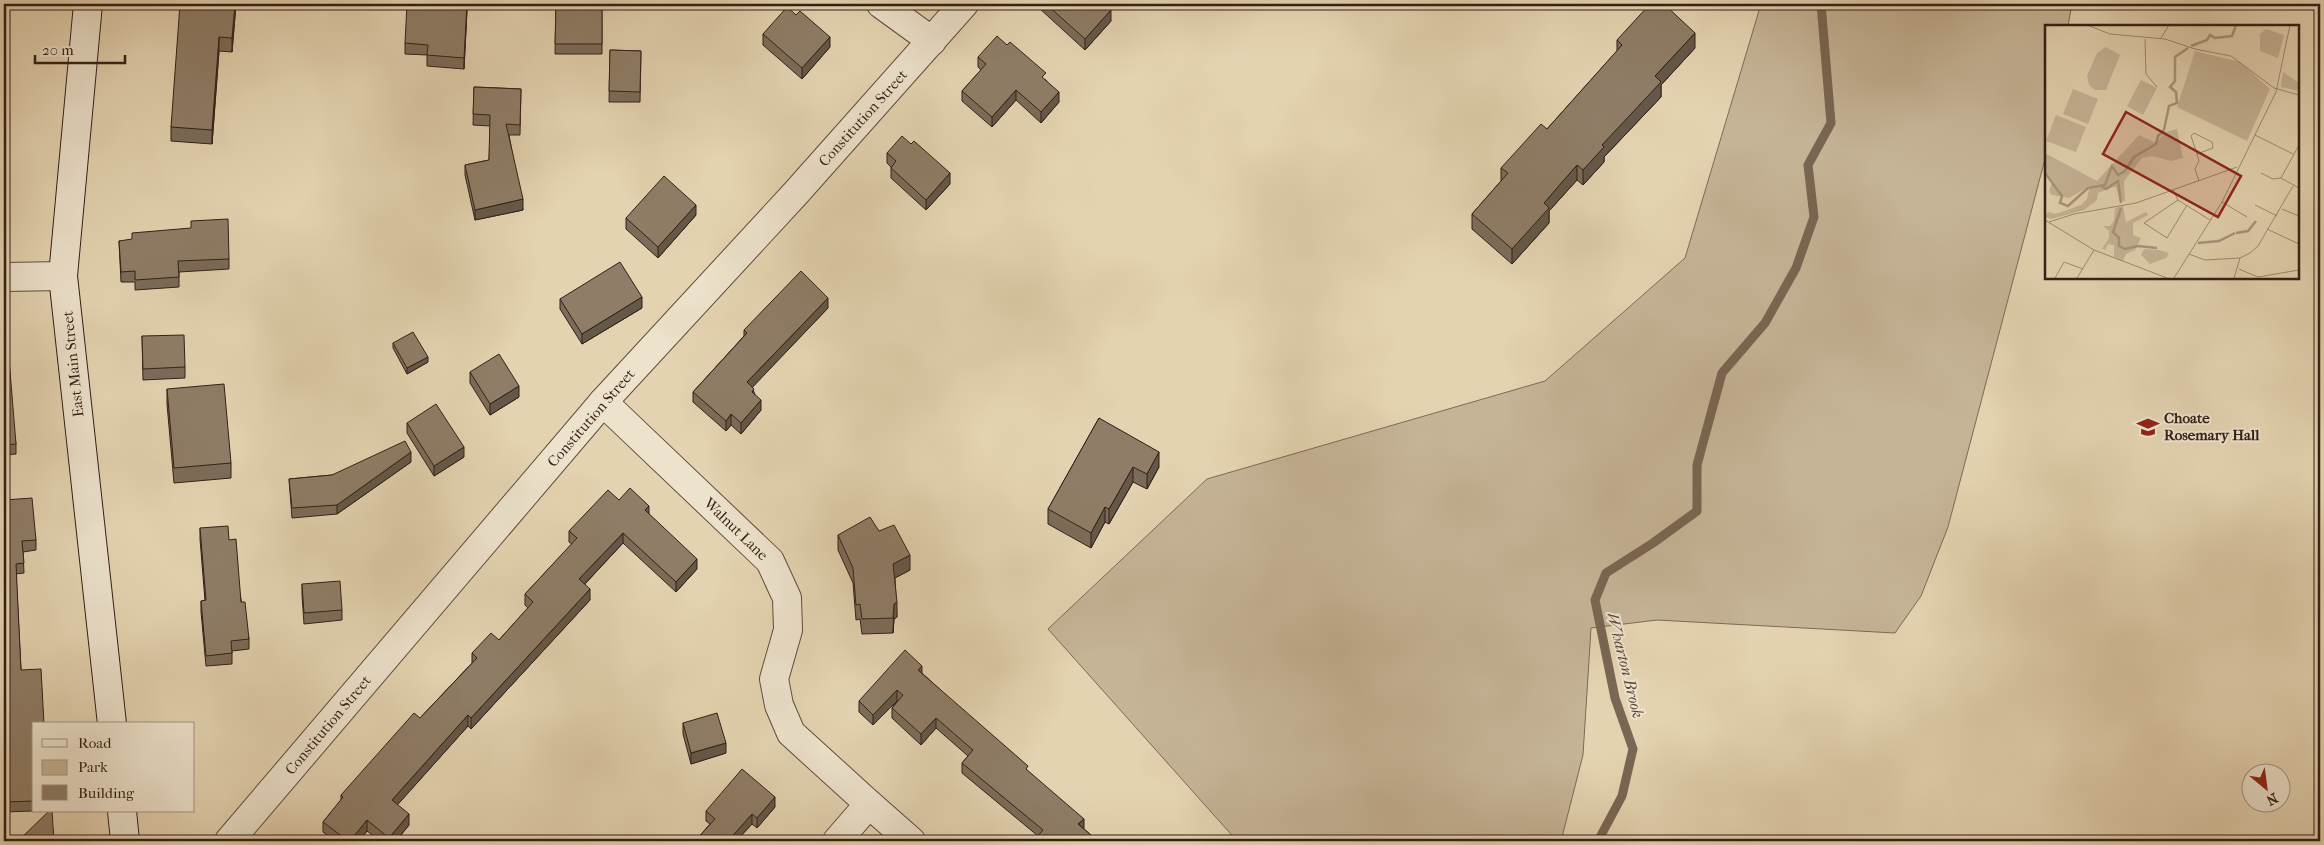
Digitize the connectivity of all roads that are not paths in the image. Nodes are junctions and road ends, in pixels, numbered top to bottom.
1 (88, 4) edge
2 (881, 4) edge
3 (964, 4) edge
4 (932, 41) junction
5 (63, 276) junction
6 (4, 277) edge
7 (603, 402) junction
8 (112, 722) edge
9 (869, 804) junction
10 (122, 812) edge
11 (125, 841) edge
12 (229, 841) edge
13 (838, 841) edge
14 (911, 841) edge

1 - 5 street, East Main Street
2 - 4 street
3 - 4 street, Constitution Street
4 - 7 street, Constitution Street
5 - 6 street
5 - 8 street, East Main Street
7 - 9 street, Walnut Lane
7 - 12 street, Constitution Street
9 - 13 street
9 - 14 street, Walnut Lane
10 - 11 street

